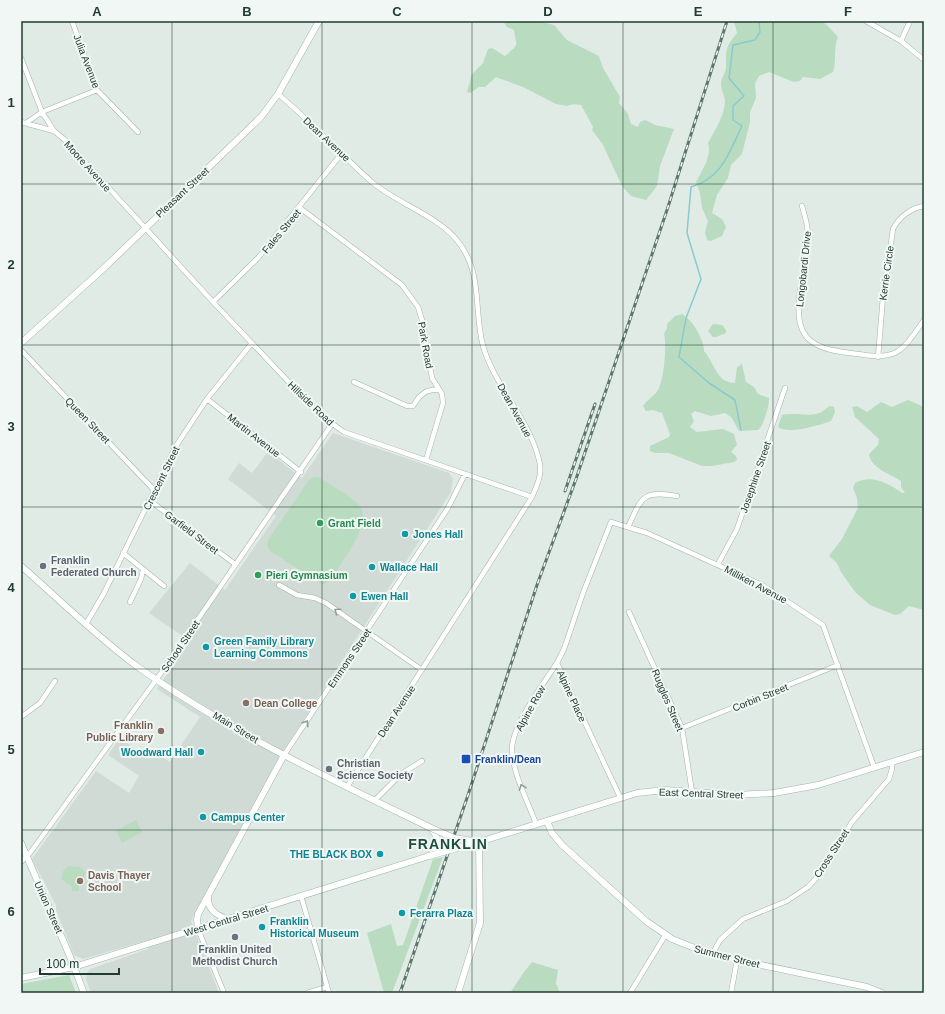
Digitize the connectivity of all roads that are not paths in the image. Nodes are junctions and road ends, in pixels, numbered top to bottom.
1 (72, 21) edge
2 (319, 21) edge
3 (866, 21) edge
4 (910, 21) edge
5 (901, 41) junction
6 (21, 58) edge
7 (924, 60) edge
8 (97, 90) junction
9 (278, 94) junction
10 (42, 112) junction
11 (23, 123) edge
12 (54, 131) junction
13 (138, 132) dead end
14 (342, 153) junction
15 (802, 206) dead end
16 (924, 206) edge
17 (300, 208) junction
18 (145, 228) junction
19 (213, 302) junction
20 (924, 320) edge
21 (21, 343) edge
22 (252, 343) junction
23 (21, 350) edge
24 (878, 357) junction
25 (354, 382) dead end
26 (785, 388) dead end
27 (439, 389) junction
28 (207, 399) junction
29 (332, 424) junction
30 (426, 460) junction
31 (301, 472) junction
32 (465, 474) junction
33 (154, 490) junction
34 (677, 496) dead end
35 (532, 497) junction
36 (150, 500) junction
37 (628, 527) junction
38 (124, 553) junction
39 (236, 564) junction
40 (718, 564) junction
41 (143, 570) junction
42 (23, 571) edge
43 (279, 585) dead end
44 (164, 586) dead end
45 (583, 593) joint
46 (130, 602) dead end
47 (629, 612) dead end
48 (86, 624) junction
49 (366, 633) junction
50 (557, 663) junction
51 (838, 665) junction
52 (422, 670) junction
53 (157, 679) junction
54 (55, 681) dead end
55 (21, 717) edge
56 (682, 728) junction
57 (924, 752) edge
58 (284, 755) junction
59 (422, 761) dead end
60 (892, 762) junction
61 (874, 767) junction
62 (347, 787) junction
63 (692, 792) junction
64 (620, 797) junction
65 (375, 800) junction
66 (547, 821) junction
67 (536, 824) junction
68 (429, 827) junction
69 (479, 842) junction
70 (21, 843) edge
71 (429, 856) junction
72 (27, 857) junction
73 (21, 862) edge
74 (208, 896) junction
75 (301, 896) junction
76 (229, 920) junction
77 (198, 929) junction
78 (666, 934) junction
79 (713, 953) junction
80 (737, 960) junction
81 (74, 967) junction
82 (21, 978) edge
83 (327, 987) junction
84 (84, 993) edge
85 (224, 993) edge
86 (307, 993) edge
87 (329, 993) edge
88 (458, 993) edge
89 (630, 993) edge
90 (731, 993) edge
91 (882, 993) edge

1 - 8 street, Julia Avenue
2 - 9 main road, Pleasant Street
3 - 5 street
4 - 5 street
5 - 7 street
6 - 10 street
8 - 10 street
8 - 13 street, Julia Avenue
9 - 14 street, Dean Avenue
9 - 18 main road, Pleasant Street
10 - 11 street
10 - 12 street
11 - 12 street, Moore Avenue
12 - 18 street, Moore Avenue
14 - 17 street, Fales Street
14 - 35 street, Dean Avenue
15 - 24 street, Longobardi Drive
16 - 24 street, Kerrie Circle
17 - 19 street, Fales Street
17 - 27 street, Park Road
18 - 19 street, Hillside Road
18 - 21 main road, Pleasant Street
19 - 22 street, Hillside Road
20 - 24 street, Longobardi Drive
22 - 28 street, Crescent Street
22 - 29 street, Hillside Road
23 - 33 street, Queen Street
25 - 27 street
26 - 40 street, Josephine Street
27 - 30 street, Park Road
28 - 31 street, Martin Avenue
28 - 33 street, Crescent Street
29 - 30 street, Hillside Road
29 - 31 street, School Street
30 - 32 street, Hillside Road
31 - 39 street, School Street
32 - 35 street, Hillside Road
32 - 49 street, Emmons Street
33 - 36 street, Crescent Street
34 - 37 street
35 - 52 street, Dean Avenue
36 - 38 street, Crescent Street
36 - 39 street, Garfield Street
37 - 40 street, Milliken Avenue
37 - 45 street, Milliken Avenue
38 - 41 street
38 - 48 street, Crescent Street
39 - 53 street, School Street
40 - 51 street, Milliken Avenue
41 - 44 street
41 - 46 street
42 - 48 main road, Main Street
49 -> 43 street
45 - 50 street, Alpine Place
47 - 56 street, Ruggles Street
48 - 53 main road, Main Street
49 - 52 street
58 -> 49 street, Emmons Street
50 - 64 street, Alpine Place
67 -> 50 street, Alpine Row
51 - 56 street, Corbin Street
51 - 61 street, Milliken Avenue
52 - 62 street, Dean Avenue
53 - 58 main road, Main Street
53 - 72 street, School Street
54 - 55 street
56 - 63 street, Ruggles Street
57 - 60 main road, East Central Street
58 - 62 main road, Main Street
58 - 74 main road, Emmons Street
59 - 65 street
60 - 61 main road, East Central Street
60 - 79 street, Cross Street
61 - 63 main road, East Central Street
62 - 65 main road, Main Street
63 - 64 main road, East Central Street
64 - 66 main road, East Central Street
65 - 68 main road, Main Street
66 - 67 main road, East Central Street
66 - 78 main road, Summer Street
67 - 69 main road, East Central Street
68 - 69 main road, Main Street, bridge
68 - 71 main road, bridge
69 - 71 main road, West Central Street, bridge
69 - 88 main road
70 - 72 main road, Union Street
71 - 75 main road, West Central Street
72 - 73 street, School Street
72 - 81 main road, Union Street
74 - 76 main road
74 - 77 main road, Emmons Street
75 - 76 main road, West Central Street
75 - 83 street
76 - 77 main road, West Central Street
77 - 81 main road, West Central Street
77 - 85 street
78 - 79 main road, Summer Street
78 - 89 street
79 - 80 main road, Summer Street
80 - 90 street
80 - 91 main road, Summer Street
81 - 82 main road, West Central Street
81 - 84 main road, Union Street
83 - 86 street
83 - 87 street

